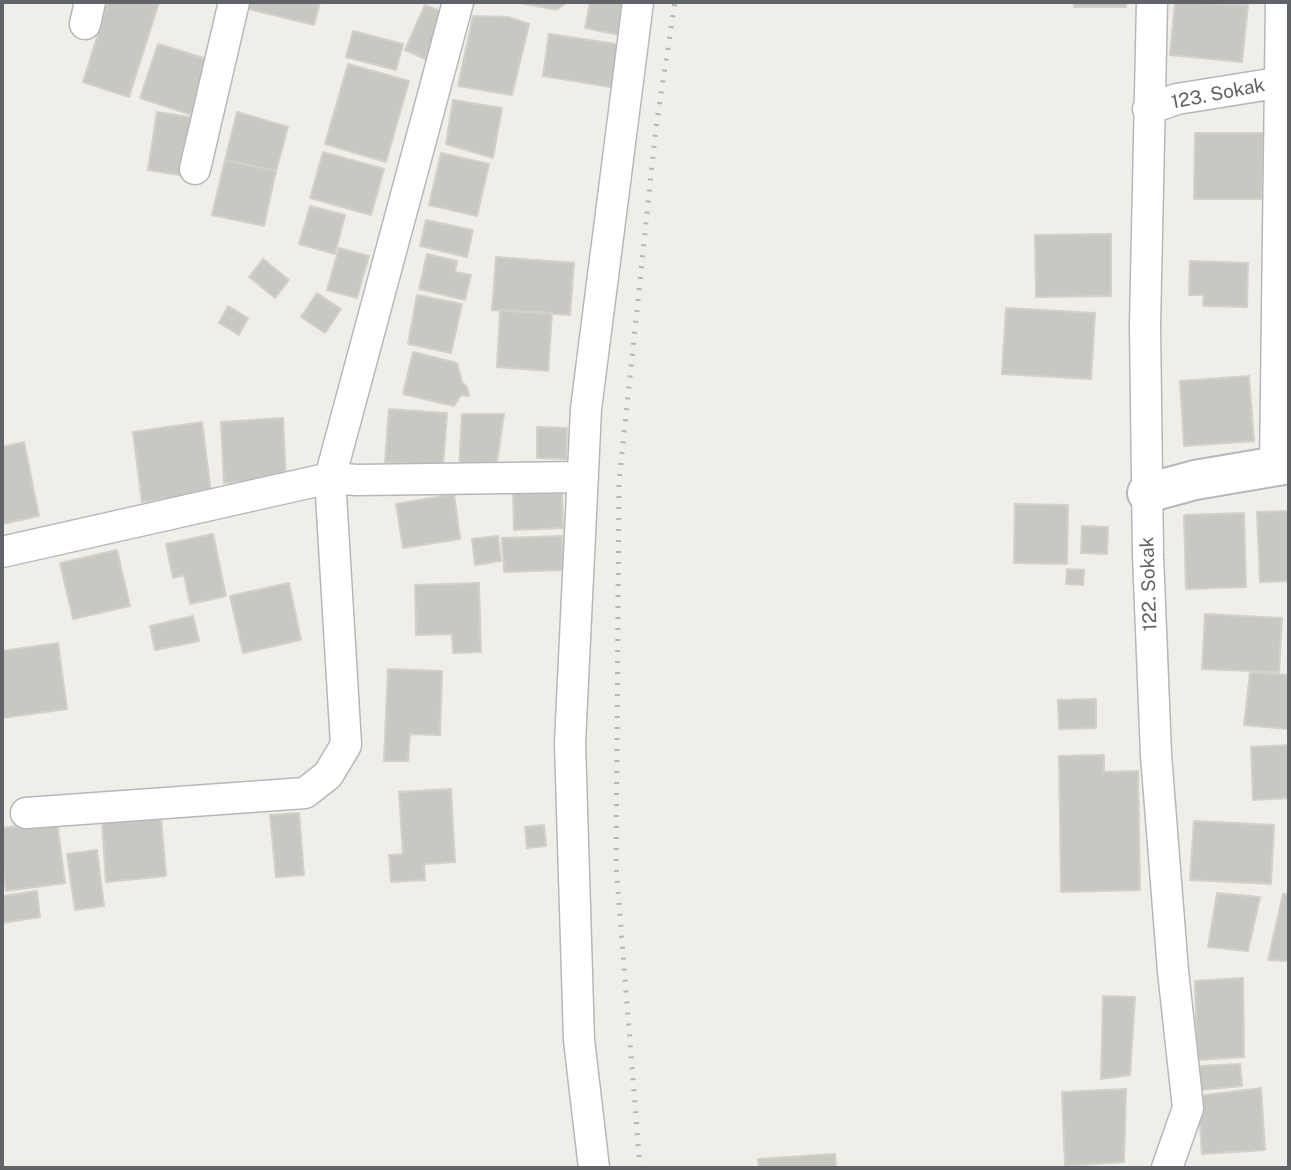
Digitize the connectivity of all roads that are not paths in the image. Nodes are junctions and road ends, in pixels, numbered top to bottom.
1 (234, 2) edge
2 (458, 2) edge
3 (638, 2) edge
4 (1152, 2) edge
5 (1281, 2) edge
6 (1285, 82) edge
7 (1148, 109) junction
8 (195, 169) dead end
9 (1282, 466) edge
10 (583, 477) junction
11 (330, 478) junction
12 (1147, 493) junction
13 (2, 552) edge
14 (26, 813) dead end
15 (1169, 1165) edge
16 (594, 1168) edge

1 - 8 street
2 - 11 street
3 - 10 street
4 - 7 street, 122. Sokak
5 - 6 street
6 - 7 street, 123. Sokak
6 - 9 street
7 - 12 street, 122. Sokak
9 - 12 street
10 - 11 street
10 - 16 street
11 - 13 street
11 - 14 street
12 - 15 street, 122. Sokak

